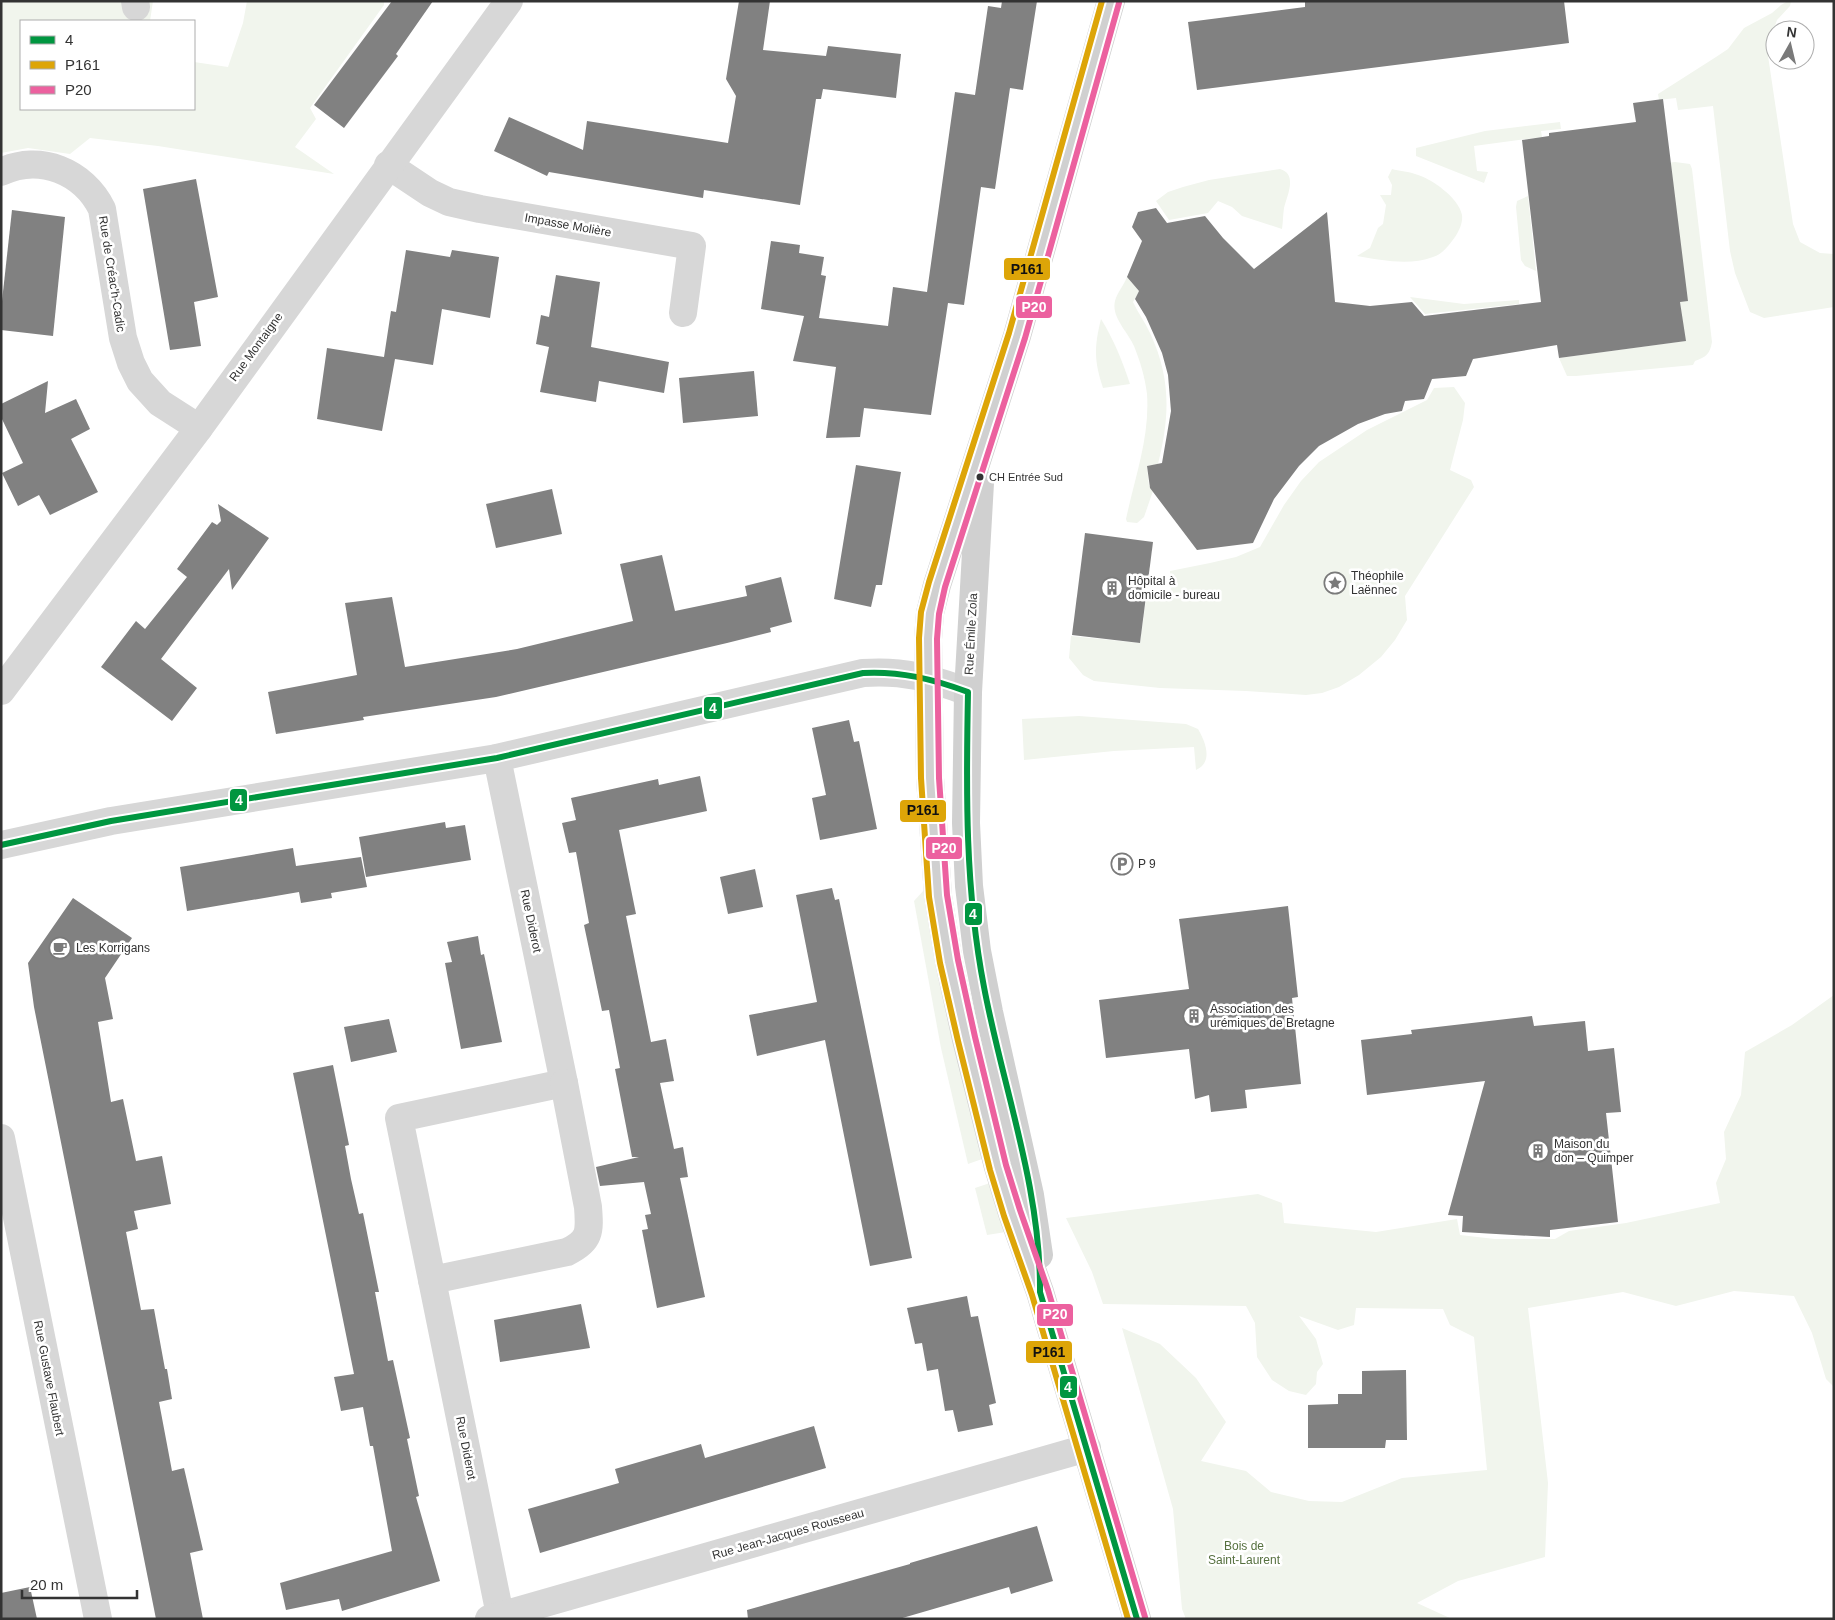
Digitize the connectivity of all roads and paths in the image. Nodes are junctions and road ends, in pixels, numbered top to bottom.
1 (509, 1) edge
2 (1109, 4) edge
3 (388, 165) junction
4 (1, 172) edge
5 (683, 312) dead end
6 (199, 428) junction
7 (982, 449) junction
8 (6, 673) edge
9 (928, 678) junction
10 (968, 692) junction
11 (498, 758) junction
12 (1, 844) edge
13 (564, 1083) junction
14 (1, 1138) edge
15 (432, 1280) junction
16 (1040, 1292) junction
17 (1087, 1448) junction
18 (494, 1617) edge
19 (98, 1619) edge
20 (1137, 1619) edge

1 - 3 street, Rue Montaigne
2 - 7 street, Rue Émile Zola
3 - 5 street, Impasse Molière
3 - 6 street, Rue Montaigne
4 - 6 street, Rue de Créac'h-Cadic
6 - 8 street, Rue Montaigne
7 - 9 street, Rue Émile Zola
7 - 10 street, Rue Émile Zola
9 - 10 street
9 - 11 street
9 - 16 street, Rue Émile Zola
10 - 16 street, Rue Émile Zola
11 - 12 street
11 - 13 street, Rue Diderot
13 - 15 street, Rue Diderot
13 - 15 street, Rue Diderot
14 - 19 street, Rue Gustave Flaubert
15 - 18 street, Rue Diderot
16 - 17 street, Rue Émile Zola
17 - 18 street, Rue Jean-Jacques Rousseau
17 - 20 street, Rue Émile Zola

